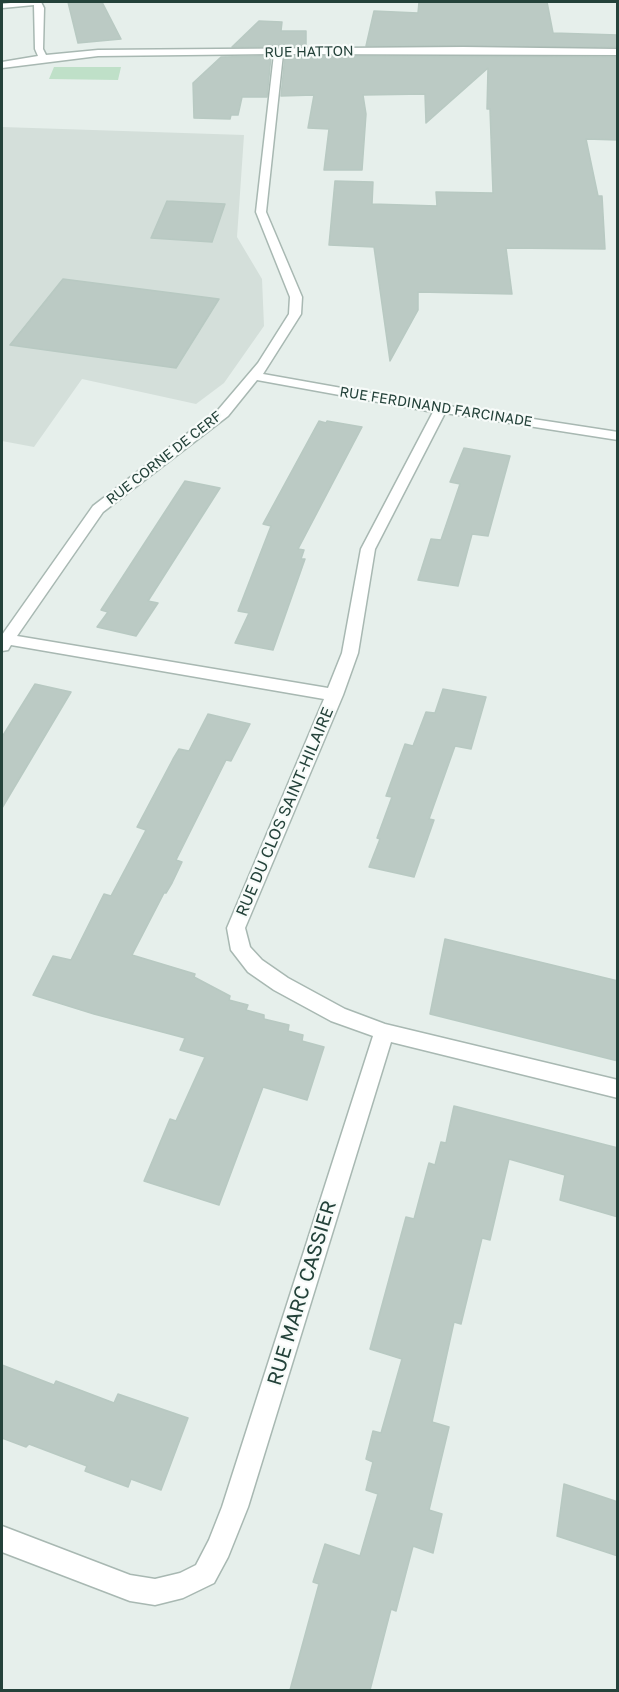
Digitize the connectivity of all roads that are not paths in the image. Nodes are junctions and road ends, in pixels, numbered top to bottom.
1 (37, 2) edge
2 (2, 6) edge
3 (279, 52) junction
4 (618, 52) edge
5 (43, 58) junction
6 (2, 65) edge
7 (255, 376) junction
8 (441, 409) junction
9 (618, 436) edge
10 (4, 643) edge
11 (335, 696) junction
12 (384, 1032) junction
13 (618, 1089) edge
14 (2, 1539) edge

1 - 2 street
1 - 5 street
3 - 4 street, RUE HATTON
3 - 5 street, RUE HATTON
3 - 7 street, RUE CORNE DE CERF
5 - 6 street, RUE HATTON
7 - 8 street, RUE FERDINAND FARCINADE
7 - 10 street, RUE CORNE DE CERF
8 - 9 street, RUE FERDINAND FARCINADE
8 - 11 street
10 - 11 street, RUE DU CLOS SAINT-HILAIRE
11 - 12 street, RUE DU CLOS SAINT-HILAIRE
12 - 13 street
12 - 14 street, RUE MARC CASSIER

